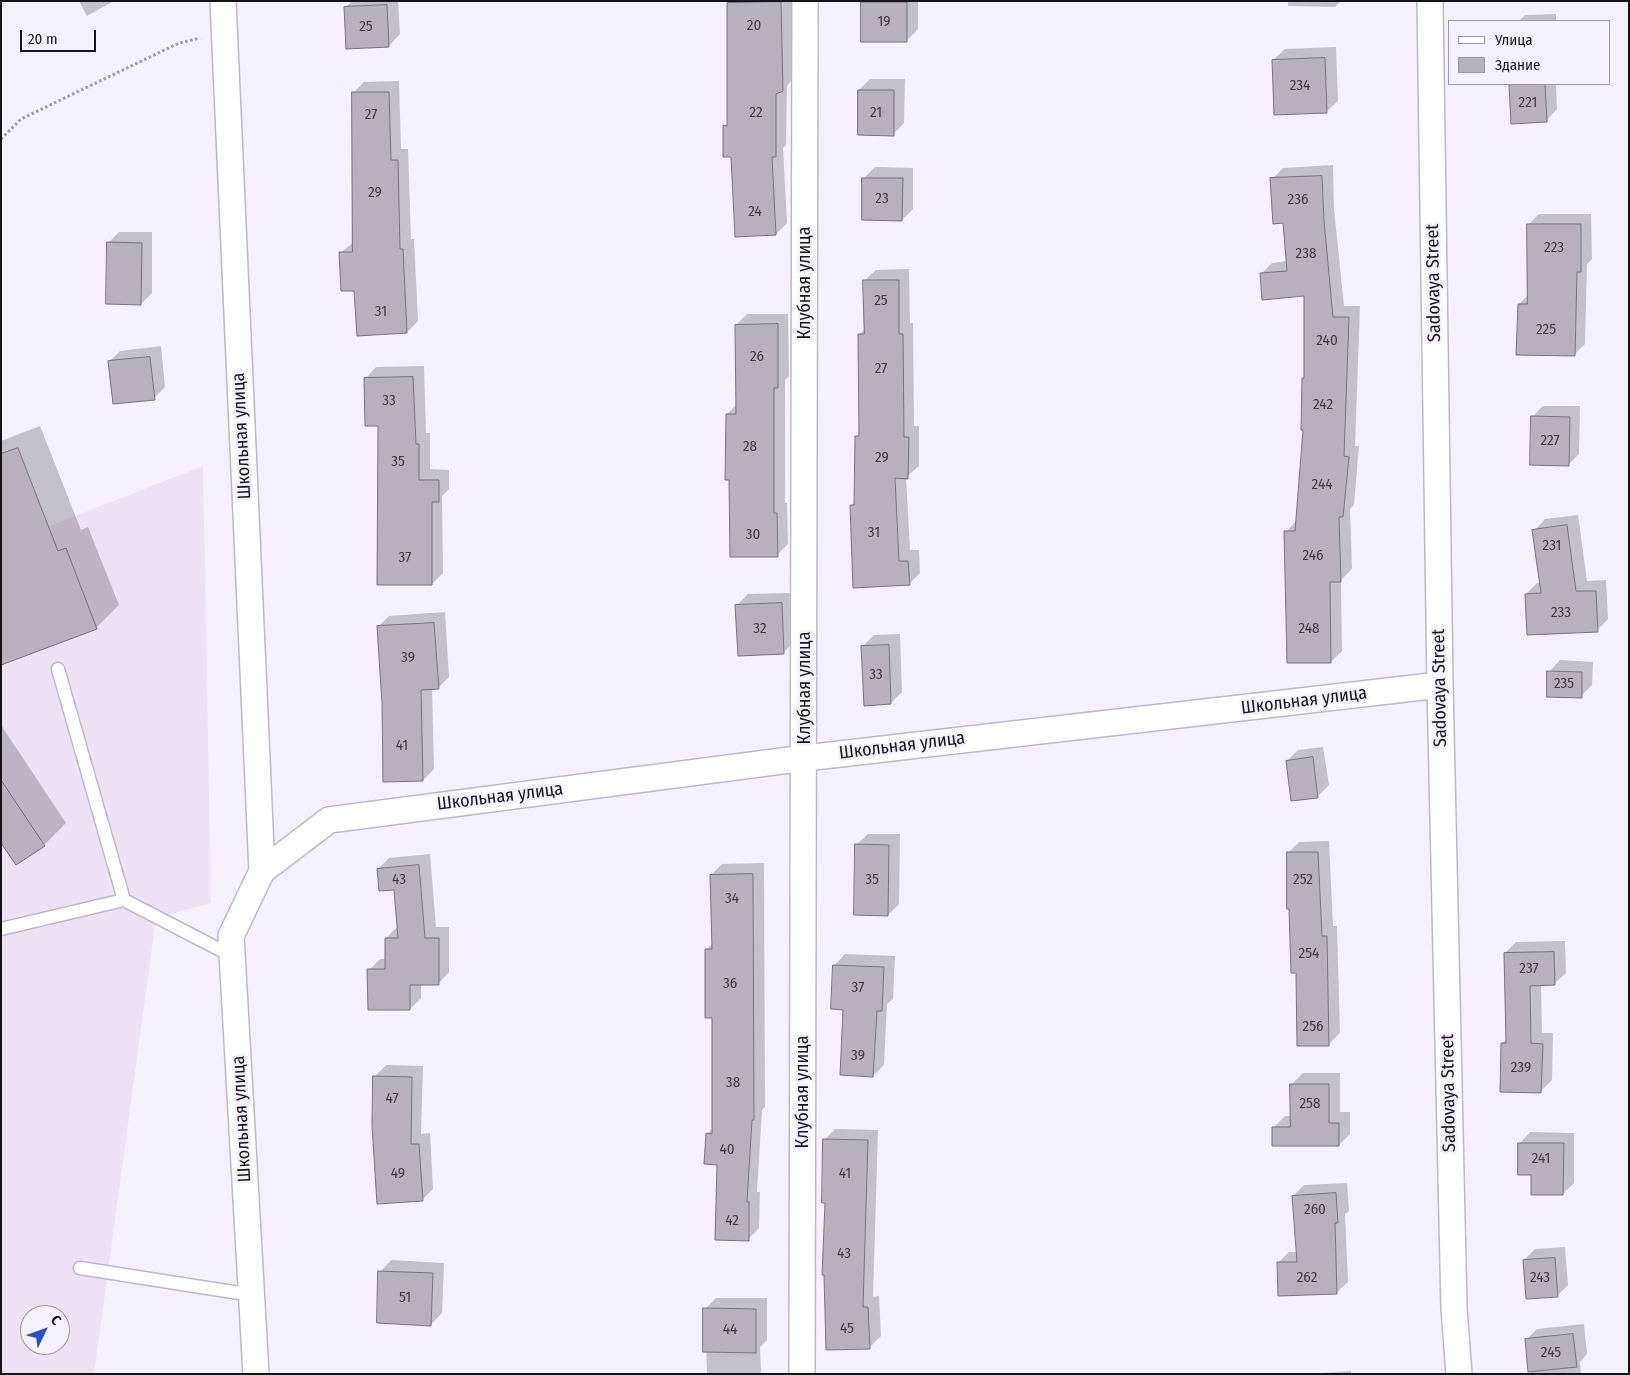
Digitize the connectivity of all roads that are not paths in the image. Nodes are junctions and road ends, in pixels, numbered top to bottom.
1 (223, 1) edge
2 (805, 1) edge
3 (1430, 1) edge
4 (58, 669) dead end
5 (1440, 685) junction
6 (805, 758) junction
7 (262, 870) junction
8 (124, 900) junction
9 (1, 929) edge
10 (232, 956) junction
11 (80, 1268) dead end
12 (252, 1295) junction
13 (256, 1374) edge
14 (802, 1374) edge
15 (1459, 1374) edge

1 - 7 street, Школьная улица
2 - 6 street, Клубная улица
3 - 5 street, Sadovaya Street
4 - 8 lane
5 - 6 street, Школьная улица
5 - 15 street, Sadovaya Street
6 - 7 street, Школьная улица
6 - 14 street, Клубная улица
7 - 10 street, Школьная улица
8 - 9 lane
8 - 10 lane
10 - 12 street, Школьная улица
11 - 12 lane
12 - 13 street, Школьная улица

